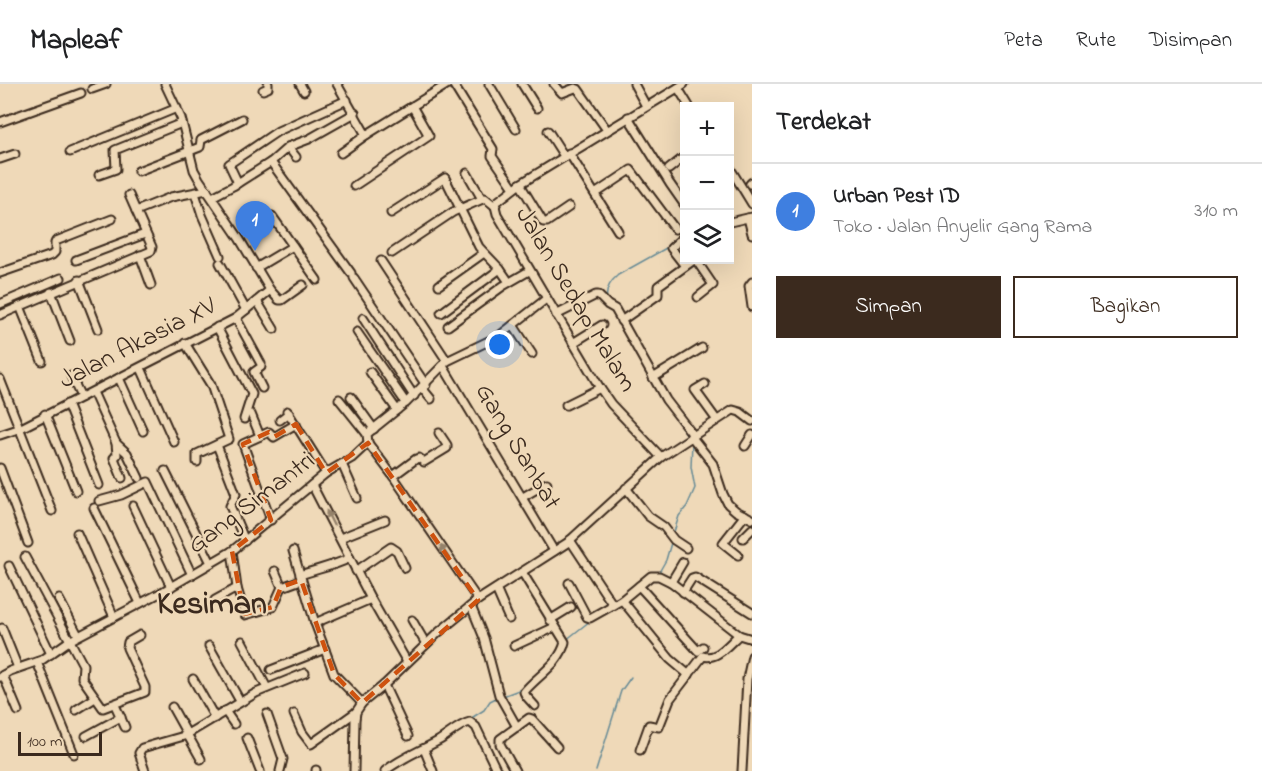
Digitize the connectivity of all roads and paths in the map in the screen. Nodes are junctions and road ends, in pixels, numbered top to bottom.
1 (106, 84) edge
2 (165, 84) edge
3 (337, 84) edge
4 (448, 84) edge
5 (453, 84) edge
6 (489, 84) edge
7 (522, 84) edge
8 (554, 84) edge
9 (634, 84) edge
10 (681, 86) edge
11 (92, 89) dead end
12 (81, 93) dead end
13 (346, 100) junction
14 (687, 102) edge
15 (412, 106) junction
16 (646, 106) junction
17 (177, 108) junction
18 (537, 108) dead end
19 (355, 113) junction
20 (628, 117) junction
21 (242, 119) dead end
22 (0, 122) edge
23 (182, 123) junction
24 (516, 129) dead end
25 (607, 130) junction
26 (548, 131) dead end
27 (366, 135) junction
28 (288, 147) junction
29 (189, 151) junction
30 (70, 152) dead end
31 (341, 153) dead end
32 (15, 154) dead end
33 (567, 155) junction
34 (296, 157) dead end
35 (0, 159) edge
36 (680, 160) edge
37 (271, 162) junction
38 (669, 169) dead end
39 (138, 171) dead end
40 (467, 173) dead end
41 (99, 175) dead end
42 (734, 176) edge
43 (238, 183) junction
44 (354, 186) dead end
45 (517, 186) junction
46 (195, 193) junction
47 (209, 193) junction
48 (595, 194) junction
49 (129, 195) dead end
50 (482, 199) junction
51 (680, 199) edge
52 (752, 204) edge
53 (495, 206) junction
54 (568, 207) dead end
55 (461, 209) junction
56 (136, 211) junction
57 (391, 213) dead end
58 (272, 216) dead end
59 (750, 218) edge
60 (112, 219) dead end
61 (734, 221) edge
62 (675, 229) dead end
63 (618, 231) dead end
64 (145, 234) junction
65 (752, 234) edge
66 (680, 240) edge
67 (293, 246) junction
68 (484, 253) junction
69 (392, 254) dead end
70 (140, 255) junction
71 (76, 260) dead end
72 (680, 260) edge
73 (381, 261) dead end
74 (688, 264) edge
75 (698, 264) edge
76 (685, 266) joint
77 (256, 268) junction
78 (500, 269) junction
79 (529, 271) junction
80 (0, 273) edge
81 (61, 278) dead end
82 (80, 280) junction
83 (317, 280) dead end
84 (509, 282) junction
85 (752, 282) edge
86 (150, 285) dead end
87 (303, 285) dead end
88 (439, 285) dead end
89 (270, 290) junction
90 (51, 292) junction
91 (698, 297) dead end
92 (546, 299) junction
93 (257, 300) junction
94 (0, 304) edge
95 (20, 306) junction
96 (752, 307) edge
97 (246, 310) junction
98 (441, 313) dead end
99 (0, 315) edge
100 (556, 315) junction
101 (236, 318) junction
102 (363, 318) dead end
103 (621, 321) junction
104 (513, 325) junction
105 (602, 325) dead end
106 (447, 326) dead end
107 (217, 327) junction
108 (274, 328) dead end
109 (98, 329) dead end
110 (357, 332) dead end
111 (69, 341) dead end
112 (186, 343) junction
113 (573, 343) junction
114 (702, 348) dead end
115 (532, 354) dead end
116 (42, 361) dead end
117 (445, 364) junction
118 (141, 368) junction
119 (370, 372) dead end
120 (71, 376) dead end
121 (0, 378) edge
122 (119, 378) junction
123 (653, 378) junction
124 (705, 384) dead end
125 (424, 387) junction
126 (262, 388) dead end
127 (600, 388) junction
128 (93, 392) junction
129 (414, 396) junction
130 (81, 397) junction
131 (351, 397) dead end
132 (339, 399) dead end
133 (431, 399) dead end
134 (406, 403) junction
135 (67, 404) junction
136 (566, 405) dead end
137 (397, 410) junction
138 (45, 414) junction
139 (251, 414) dead end
140 (244, 419) dead end
141 (716, 419) junction
142 (280, 420) dead end
143 (752, 421) edge
144 (296, 424) junction
145 (21, 428) junction
146 (374, 429) junction
147 (143, 431) dead end
148 (439, 433) dead end
149 (367, 434) junction
150 (0, 435) edge
151 (752, 435) edge
152 (260, 436) junction
153 (690, 436) junction
154 (174, 442) dead end
155 (116, 443) junction
156 (368, 443) junction
157 (217, 445) junction
158 (745, 446) dead end
159 (661, 457) junction
160 (197, 462) dead end
161 (342, 464) junction
162 (0, 468) edge
163 (165, 471) dead end
164 (326, 474) junction
165 (393, 476) junction
166 (122, 478) dead end
167 (139, 478) dead end
168 (547, 483) dead end
169 (99, 485) dead end
170 (312, 485) junction
171 (626, 488) junction
172 (76, 491) dead end
173 (523, 497) junction
174 (357, 498) dead end
175 (99, 501) dead end
176 (133, 506) dead end
177 (94, 508) dead end
178 (52, 511) dead end
179 (748, 517) edge
180 (271, 520) junction
181 (385, 520) dead end
182 (752, 529) edge
183 (77, 533) dead end
184 (340, 538) junction
185 (743, 538) dead end
186 (570, 540) junction
187 (245, 541) junction
188 (28, 543) dead end
189 (686, 548) dead end
190 (232, 551) junction
191 (293, 551) dead end
192 (554, 551) junction
193 (738, 555) dead end
194 (25, 556) dead end
195 (350, 558) junction
196 (683, 562) dead end
197 (211, 563) junction
198 (9, 566) dead end
199 (405, 568) dead end
200 (275, 571) dead end
201 (356, 571) junction
202 (522, 572) junction
203 (192, 575) junction
204 (301, 578) junction
205 (671, 582) junction
206 (569, 583) dead end
207 (171, 586) junction
208 (282, 586) junction
209 (640, 587) junction
210 (237, 588) junction
211 (496, 589) junction
212 (683, 592) junction
213 (58, 599) dead end
214 (371, 599) junction
215 (215, 600) dead end
216 (478, 600) junction
217 (623, 601) junction
218 (140, 603) junction
219 (613, 605) junction
220 (471, 606) junction
221 (571, 607) dead end
222 (752, 613) edge
223 (114, 617) junction
224 (509, 619) dead end
225 (412, 620) dead end
226 (315, 623) junction
227 (553, 623) junction
228 (2, 628) dead end
229 (739, 634) junction
230 (78, 635) junction
231 (140, 635) dead end
232 (752, 639) edge
233 (69, 641) junction
234 (242, 641) dead end
235 (426, 644) junction
236 (209, 646) dead end
237 (514, 646) dead end
238 (703, 648) dead end
239 (325, 649) junction
240 (51, 654) junction
241 (752, 656) edge
242 (37, 662) junction
243 (407, 662) junction
244 (18, 668) junction
245 (271, 670) dead end
246 (305, 673) dead end
247 (689, 675) junction
248 (2, 676) edge
249 (193, 679) dead end
250 (384, 685) junction
251 (267, 688) junction
252 (749, 697) edge
253 (95, 698) junction
254 (240, 701) junction
255 (362, 703) junction
256 (115, 705) junction
257 (536, 706) dead end
258 (172, 707) dead end
259 (76, 710) dead end
260 (18, 711) dead end
261 (225, 711) junction
262 (356, 712) junction
263 (267, 714) dead end
264 (294, 714) dead end
265 (121, 717) junction
266 (214, 718) junction
267 (234, 724) dead end
268 (125, 727) dead end
269 (517, 727) junction
270 (186, 735) junction
271 (86, 736) dead end
272 (408, 736) dead end
273 (247, 738) dead end
274 (748, 744) edge
275 (557, 747) dead end
276 (424, 748) junction
277 (640, 750) dead end
278 (74, 754) dead end
279 (201, 759) dead end
280 (396, 763) junction
281 (146, 771) edge
282 (260, 771) edge
283 (280, 771) edge
284 (354, 771) edge
285 (385, 771) edge
286 (399, 771) edge
287 (433, 771) edge
288 (497, 771) edge
289 (515, 771) edge
290 (742, 771) edge

1 - 11 street
2 - 17 street
3 - 13 street
4 - 15 street
5 - 45 street
6 - 24 street
7 - 18 street
8 - 25 street
9 - 16 street
10 - 14 street
10 - 16 street, Jalan Sedap Malam
12 - 22 street
13 - 19 street
13 - 43 street
15 - 27 street
15 - 44 street
16 - 20 street, Jalan Sedap Malam
17 - 23 street
17 - 30 street
19 - 27 street
19 - 28 street
20 - 25 street, Jalan Sedap Malam
20 - 51 street
21 - 29 street
23 - 29 street
23 - 41 street
25 - 33 street, Jalan Sedap Malam
26 - 33 street
27 - 31 street
28 - 34 street
28 - 37 street
29 - 39 street
29 - 47 street
32 - 35 street
33 - 45 street, Jalan Sedap Malam
33 - 48 street
36 - 38 street
37 - 43 street
37 - 125 street
40 - 50 street
42 - 52 street
43 - 47 street
45 - 53 street, Jalan Sedap Malam
45 - 54 street
46 - 47 street
46 - 56 street
46 - 97 street
47 - 77 street
48 - 62 street
48 - 63 street
49 - 56 street
50 - 53 street
50 - 55 street
53 - 79 street, Jalan Sedap Malam
55 - 57 street
55 - 68 street
55 - 69 street
56 - 64 street
58 - 67 street
59 - 61 street
59 - 65 street
60 - 80 street
64 - 70 street
64 - 71 street
66 - 72 street
67 - 77 street
67 - 83 street
68 - 78 street
68 - 88 street
70 - 82 street
70 - 86 street
73 - 117 street, Gang Sanbat
74 - 76 street
75 - 91 street
76 - 103 street
77 - 89 street
78 - 84 street
78 - 98 street
79 - 84 street
79 - 92 street, Jalan Sedap Malam
81 - 94 street
82 - 90 street
82 - 109 street
84 - 106 street
85 - 96 street
87 - 89 street
89 - 93 street, Jalan Akasia XV
90 - 95 street
90 - 111 street
92 - 100 street, Jalan Sedap Malam
92 - 104 street
93 - 97 street, Jalan Akasia XV
93 - 108 street
95 - 99 street
95 - 116 street
97 - 101 street, Jalan Akasia XV
100 - 103 street
100 - 113 street, Jalan Sedap Malam
101 - 107 street, Jalan Akasia XV
101 - 126 street
102 - 129 street
103 - 123 street
104 - 115 street
104 - 117 street
105 - 113 street
107 - 112 street, Jalan Akasia XV
107 - 140 street
110 - 134 street
112 - 118 street, Jalan Akasia XV
112 - 157 street
113 - 127 street, Jalan Sedap Malam
114 - 123 street
117 - 125 street
117 - 173 street, Gang Sanbat
118 - 122 street, Jalan Akasia XV
118 - 154 street
119 - 137 street
120 - 130 street
121 - 145 street
122 - 128 street, Jalan Akasia XV
122 - 147 street
123 - 153 street
124 - 141 street
125 - 129 street
125 - 133 street
127 - 136 street
127 - 159 street, Jalan Sedap Malam
128 - 130 street, Jalan Akasia XV
128 - 155 street
129 - 134 street
130 - 135 street, Jalan Akasia XV
131 - 146 street
132 - 149 street
134 - 137 street
135 - 138 street, Jalan Akasia XV
135 - 169 street
137 - 146 street
138 - 145 street, Jalan Akasia XV
138 - 172 street
139 - 152 street
141 - 143 street
141 - 153 street
142 - 144 street
144 - 152 street
144 - 164 street
145 - 150 street, Jalan Akasia XV
145 - 178 street
146 - 149 street
148 - 165 street
149 - 156 street
151 - 158 street
152 - 180 street
153 - 159 street
153 - 179 street
155 - 166 street
155 - 167 street
156 - 161 street, Gang Simantri
156 - 165 street
157 - 160 street
157 - 187 street
159 - 171 street
161 - 164 street, Gang Simantri
161 - 174 street
162 - 188 street
163 - 197 street
164 - 170 street, Gang Simantri
216 -> 165 street
168 - 173 street
170 - 180 street, Gang Simantri
184 -> 170 street
171 - 186 street
171 - 189 street
173 - 192 street, Gang Sanbat
175 - 203 street
176 - 207 street
177 - 218 street
179 - 193 street
180 - 187 street, Gang Simantri
181 - 184 street
182 - 185 street
183 - 223 street
184 - 195 street
186 - 192 street
186 - 219 street
187 - 190 street, Gang Simantri
190 - 197 street, Gang Simantri
190 - 210 street
191 - 204 street
192 - 202 street
194 - 233 street
195 - 201 street
195 - 204 street
196 - 205 street
197 - 203 street, Gang Simantri
198 - 240 street
199 - 201 street
200 - 208 street
201 - 214 street
202 - 211 street
202 - 227 street
203 - 207 street, Gang Simantri
204 - 208 street
204 - 226 street
205 - 209 street
205 - 212 street
206 - 219 street
207 - 218 street, Gang Simantri
208 - 210 street
209 - 217 street
209 - 238 street
210 - 215 street
211 - 216 street
211 - 224 street
212 - 222 street
212 - 229 street
213 - 230 street
214 - 226 street
214 - 243 street
216 - 220 street
217 - 219 street
217 - 247 street
218 - 223 street, Gang Simantri
220 - 235 street
220 - 269 street
221 - 227 street
223 - 230 street, Gang Simantri
225 - 235 street
226 - 239 street
227 - 237 street
227 - 257 street
228 - 244 street
229 - 232 street
229 - 247 street
230 - 233 street, Gang Simantri
231 - 256 street
233 - 240 street, Gang Simantri
233 - 253 street
234 - 251 street
235 - 243 street
236 - 254 street
239 - 245 street
239 - 255 street
240 - 242 street, Gang Simantri
241 - 252 street
242 - 244 street, Gang Simantri
242 - 278 street
243 - 250 street
244 - 248 street, Gang Simantri
246 - 251 street
247 - 277 street
248 - 260 street
249 - 266 street
250 - 255 street
250 - 272 street
251 - 254 street
252 - 274 street
253 - 256 street
253 - 259 street
254 - 261 street
255 - 262 street
256 - 265 street
258 - 270 street
261 - 266 street
261 - 267 street
262 - 264 street
262 - 284 street
263 - 283 street
265 - 268 street
265 - 271 street
266 - 270 street
269 - 275 street
269 - 289 street
270 - 279 street
270 - 281 street
273 - 282 street
274 - 290 street
276 - 280 street
276 - 287 street
276 - 288 street
280 - 285 street
280 - 286 street

